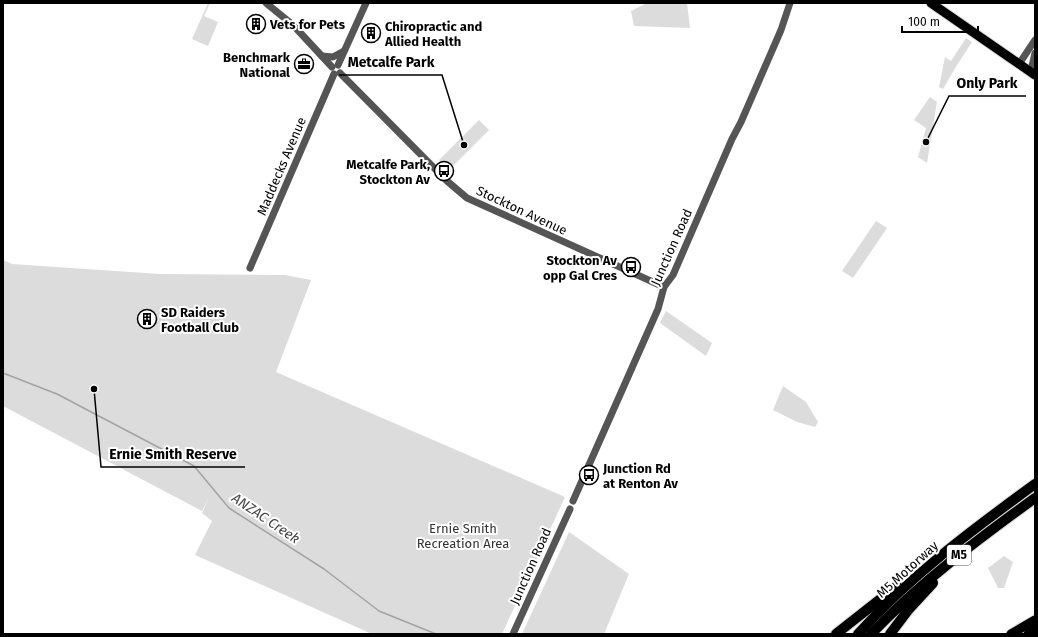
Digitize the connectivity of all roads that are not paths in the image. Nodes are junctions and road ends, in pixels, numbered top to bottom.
1 (266, 3) edge
2 (366, 3) edge
3 (790, 3) edge
4 (931, 3) edge
5 (1035, 40) edge
6 (344, 51) junction
7 (1035, 53) edge
8 (322, 56) junction
9 (1019, 64) junction
10 (336, 70) junction
11 (1035, 75) edge
12 (250, 268) dead end
13 (664, 287) junction
14 (1035, 484) edge
15 (1035, 499) edge
16 (960, 540) junction
17 (1035, 620) edge
18 (1035, 630) edge
19 (513, 634) edge
20 (836, 634) edge
21 (858, 634) edge
22 (871, 634) edge
23 (890, 634) edge
24 (1011, 634) edge
25 (1028, 634) edge

1 - 8 street, Stockton Avenue
2 - 6 street, Maddecks Avenue
3 - 13 street, Junction Road
4 - 9 main road
5 - 9 street
6 - 8 street
6 - 10 street, Maddecks Avenue
7 - 11 street
8 - 10 street, Stockton Avenue
9 - 11 main road
10 - 12 street, Maddecks Avenue
10 - 13 street, Stockton Avenue
13 - 19 street, Junction Road
14 - 16 highway, M5 Motorway / M5
15 - 22 highway, M5 Motorway / M5
15 - 23 highway
16 - 20 highway
16 - 21 highway, M5 Motorway / M5
17 - 24 main road
18 - 25 main road

